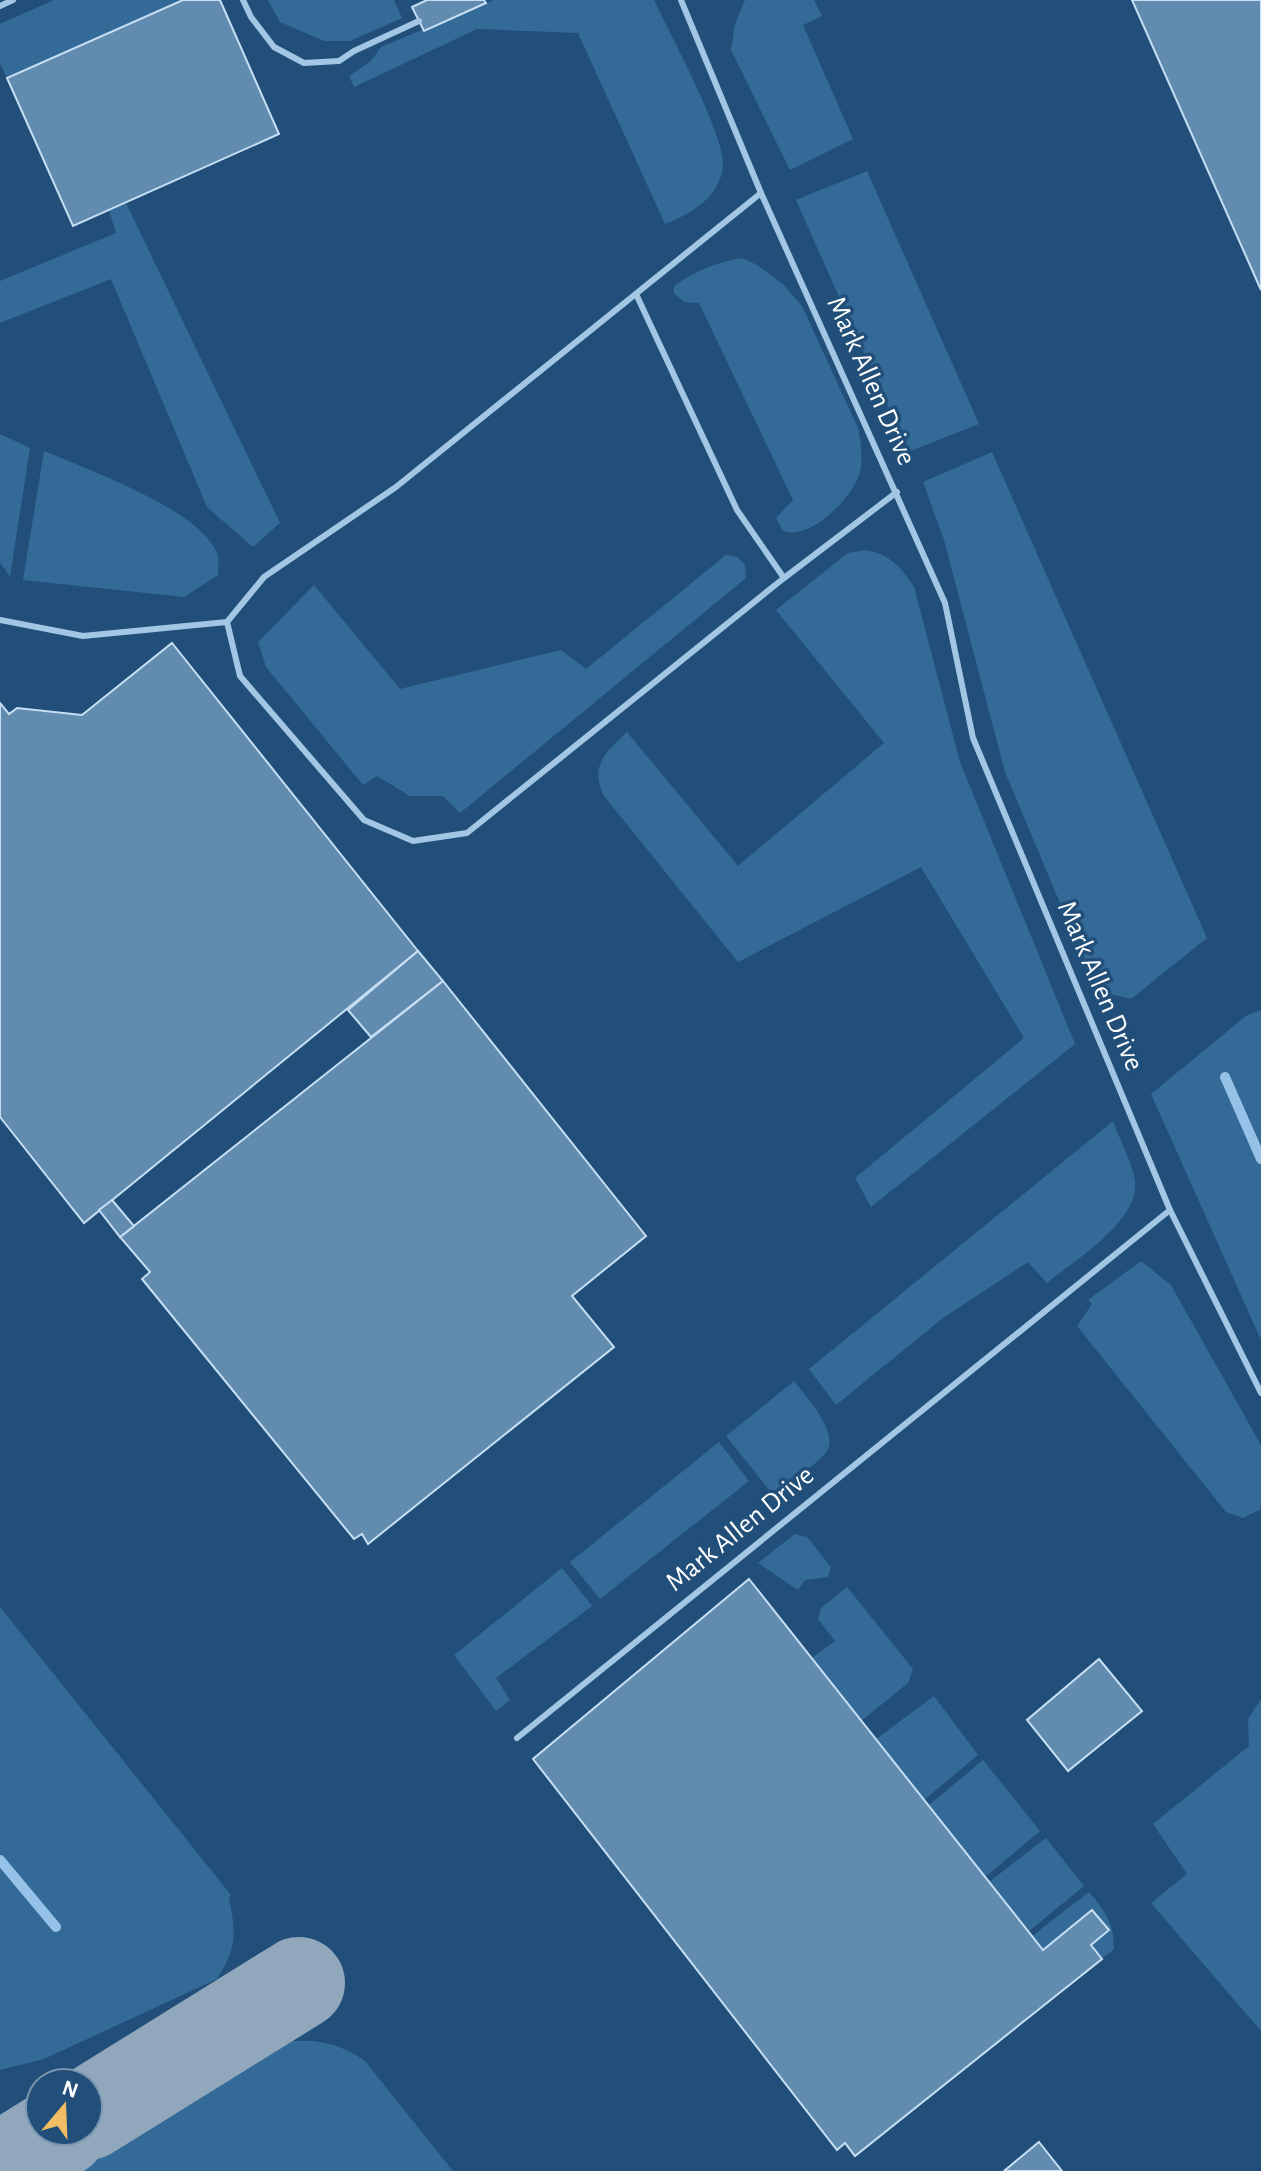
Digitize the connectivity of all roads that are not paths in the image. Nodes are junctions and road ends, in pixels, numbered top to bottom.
1 (13, 0) edge
2 (243, 0) edge
3 (681, 0) edge
4 (0, 6) edge
5 (419, 21) dead end
6 (761, 193) junction
7 (636, 294) junction
8 (897, 492) junction
9 (784, 578) junction
10 (0, 620) edge
11 (227, 622) junction
12 (1170, 1210) junction
13 (1261, 1393) edge
14 (517, 1738) dead end

1 - 4 lane
2 - 5 lane
3 - 6 lane, Mark Allen Drive
6 - 7 lane
6 - 8 lane, Mark Allen Drive
7 - 9 lane
7 - 11 lane
8 - 9 lane
8 - 12 lane, Mark Allen Drive
9 - 11 lane
10 - 11 lane
12 - 13 lane
12 - 14 lane, Mark Allen Drive

